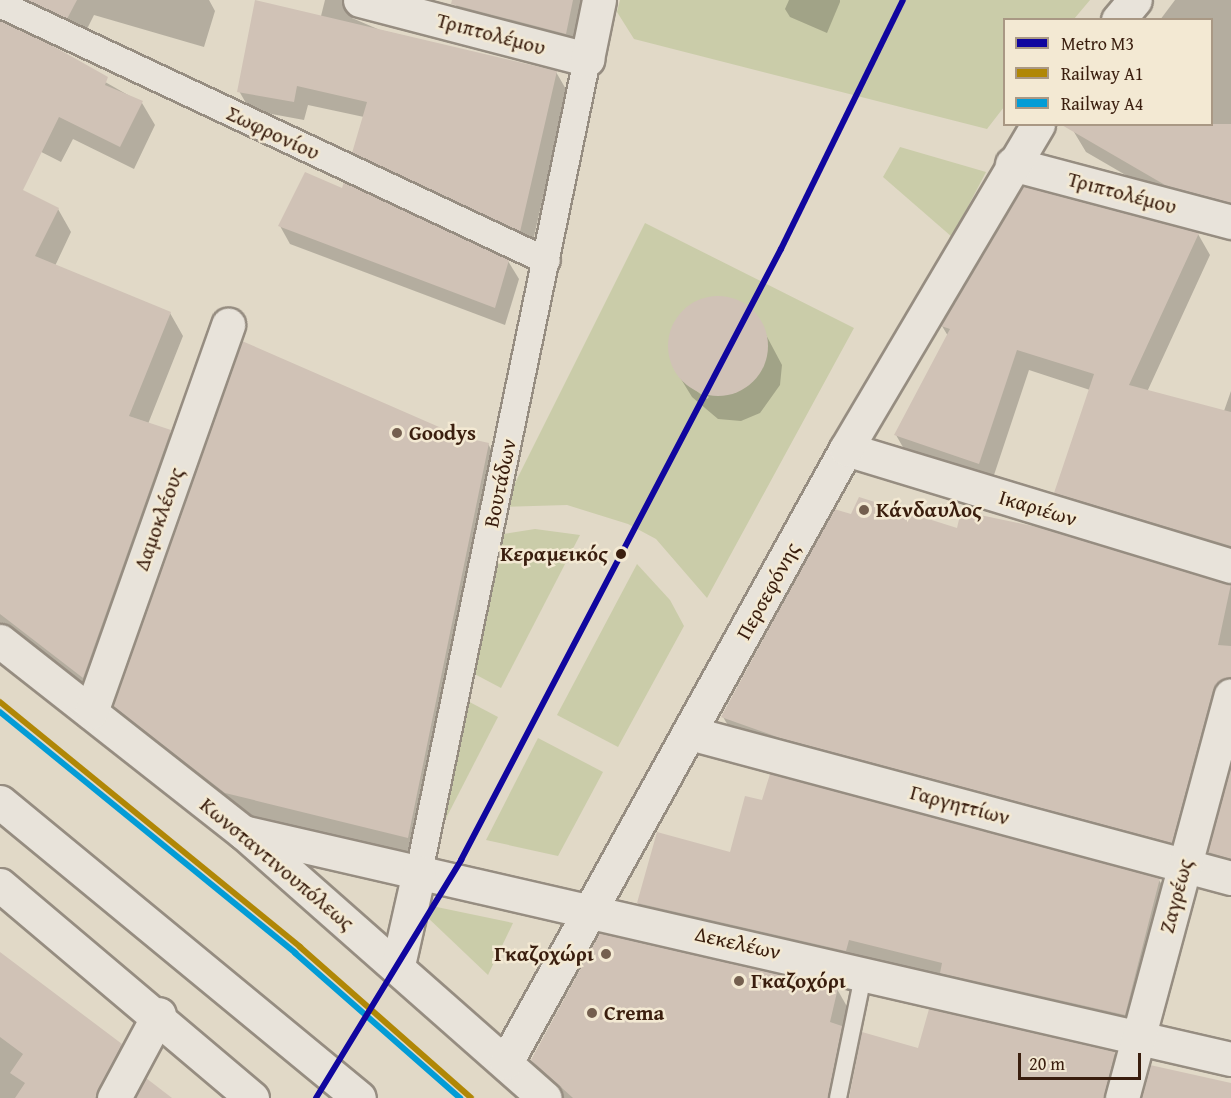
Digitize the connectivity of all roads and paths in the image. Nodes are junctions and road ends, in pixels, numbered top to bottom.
1 (360, 0) edge
2 (599, 0) edge
3 (1135, 0) edge
4 (0, 4) edge
5 (1120, 18) edge
6 (587, 59) junction
7 (1037, 126) edge
8 (1012, 164) junction
9 (1231, 222) edge
10 (547, 261) junction
11 (228, 325) dead end
12 (846, 449) junction
13 (1231, 566) edge
14 (0, 640) edge
15 (1231, 695) edge
16 (91, 712) junction
17 (690, 734) junction
18 (0, 802) edge
19 (243, 832) junction
20 (1185, 865) junction
21 (419, 872) junction
22 (1231, 878) edge
23 (0, 885) edge
24 (591, 910) junction
25 (398, 965) junction
26 (864, 971) junction
27 (159, 1014) junction
28 (1138, 1038) junction
29 (1231, 1059) edge
30 (506, 1062) junction
31 (233, 1091) edge
32 (114, 1098) edge
33 (359, 1098) edge
34 (545, 1098) edge
35 (838, 1098) edge
36 (1122, 1098) edge

1 - 6 street, Τριπτολέμου
2 - 6 street, Βουτάδων
3 - 5 street
4 - 10 street, Σωφρονίου
6 - 10 street, Βουτάδων
7 - 8 street, Περσεφόνης
8 - 9 street, Τριπτολέμου
8 - 12 street, Περσεφόνης
10 - 21 street, Βουτάδων
11 - 16 street, Δαμοκλέους
12 - 13 street, Ικαριέων
12 - 17 street, Περσεφόνης
14 - 16 street, Κωνσταντινουπόλεως
15 - 20 street, Ζαγρέως
16 - 19 street, Κωνσταντινουπόλεως
17 - 20 street, Γαργηττίων
17 - 24 street, Περσεφόνης
18 - 33 street
19 - 21 street, Δεκελέων
19 - 25 street, Κωνσταντινουπόλεως
20 - 22 street, Γαργηττίων
20 - 28 street, Ζαγρέως
21 - 24 street, Δεκελέων
21 - 25 street, Βουτάδων
23 - 27 street
24 - 26 street, Δεκελέων
24 - 30 street, Περσεφόνης
25 - 30 street, Κωνσταντινουπόλεως
26 - 28 street, Δεκελέων
26 - 35 lane
27 - 31 street
27 - 32 street
28 - 29 street, Δεκελέων
28 - 36 street, Ζαγρέως
30 - 34 street, Κωνσταντινουπόλεως

